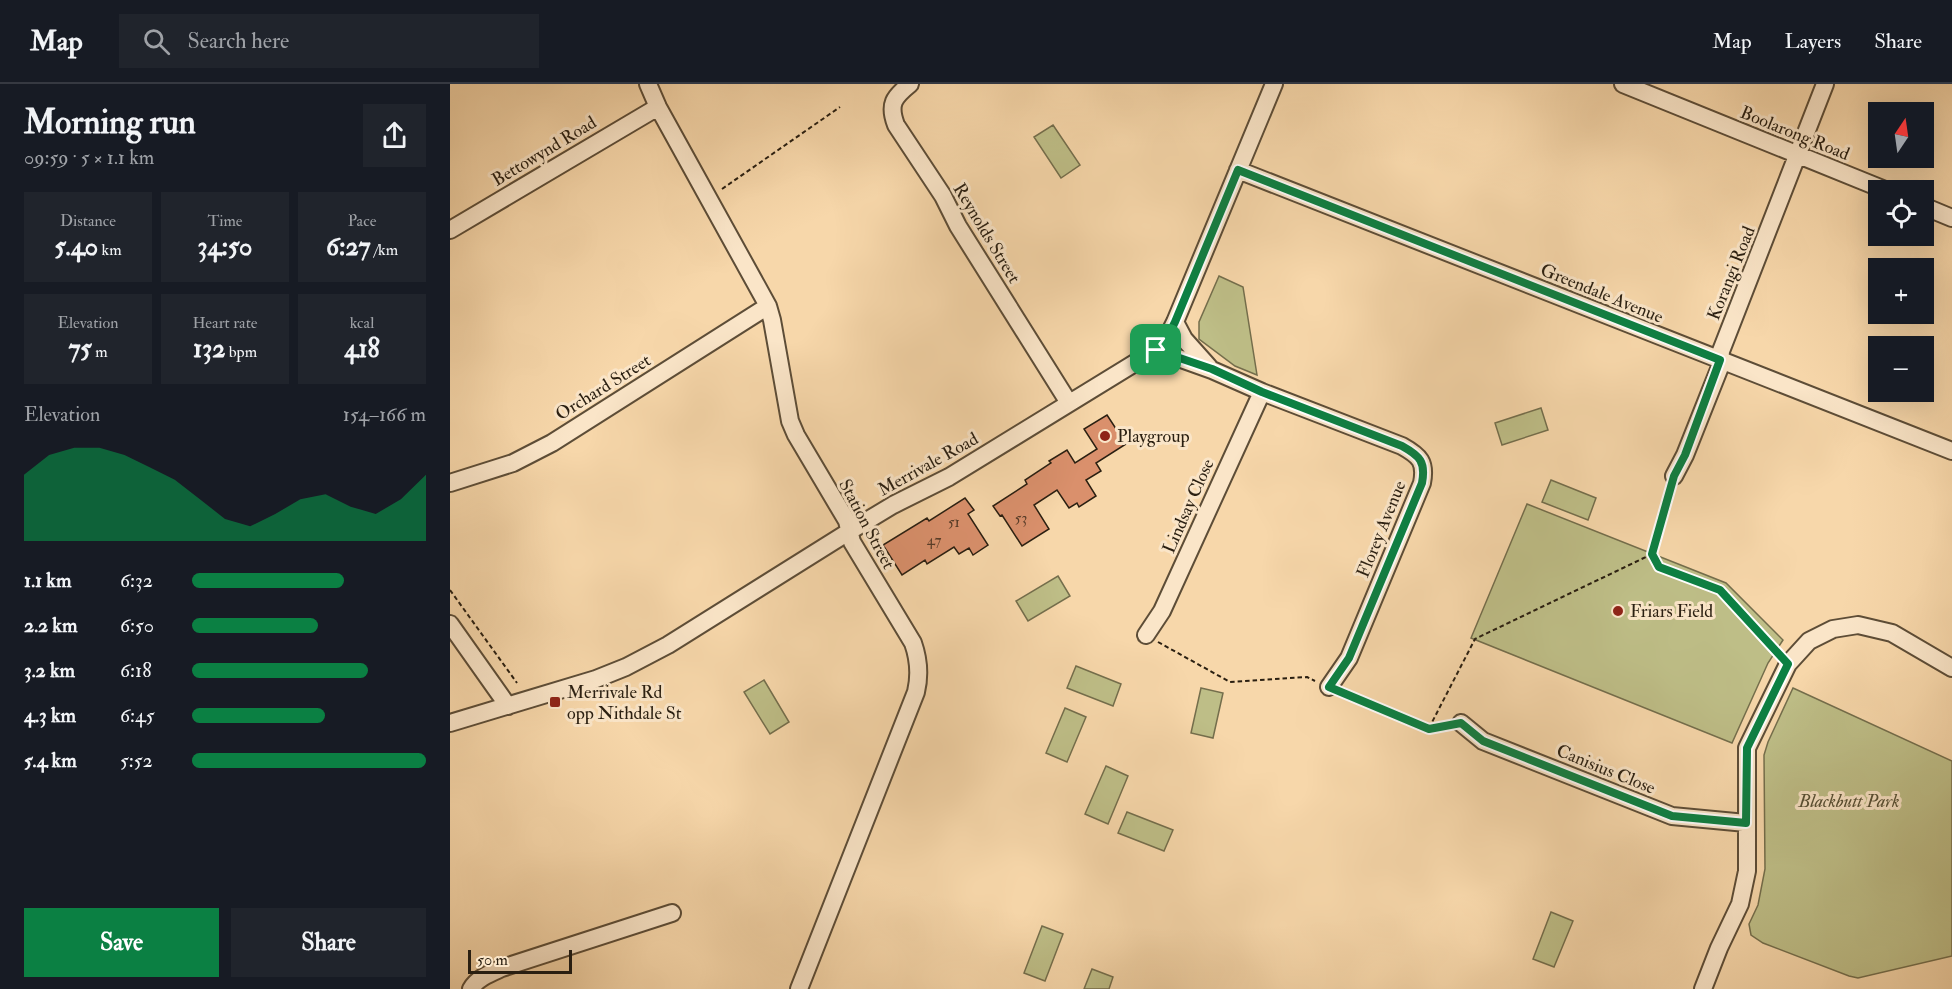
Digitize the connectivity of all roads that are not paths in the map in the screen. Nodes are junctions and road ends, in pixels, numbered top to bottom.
1 (648, 84) edge
2 (910, 84) edge
3 (1274, 84) edge
4 (1623, 84) edge
5 (1825, 84) edge
6 (658, 106) junction
7 (1798, 155) junction
8 (1238, 170) junction
9 (1868, 183) edge
10 (1934, 211) edge
11 (1952, 218) edge
12 (450, 230) edge
13 (768, 306) junction
14 (1175, 322) junction
15 (1156, 350) junction
16 (1720, 360) junction
17 (1212, 369) junction
18 (1262, 392) junction
19 (1070, 403) junction
20 (1952, 451) edge
21 (1674, 476) road end
22 (450, 483) edge
23 (849, 531) junction
24 (450, 624) edge
25 (1146, 635) road end
26 (1952, 668) edge
27 (1329, 687) road end
28 (508, 706) junction
29 (450, 723) edge
30 (1461, 723) road end
31 (1746, 823) junction
32 (672, 913) dead end
33 (471, 989) edge
34 (799, 989) edge
35 (1703, 989) edge

1 - 6 street, Station Street
2 - 19 street, Reynolds Street
3 - 8 street, Merrivale Road
4 - 7 street, Boolarong Road
5 - 7 street, Korangi Road
6 - 12 street, Bettowynd Road
6 - 13 street, Station Street
7 - 9 street, Boolarong Road
7 - 16 street, Korangi Road
8 - 14 street, Merrivale Road
8 - 16 street, Greendale Avenue
10 - 11 street
13 - 22 street, Orchard Street
13 - 23 street, Station Street
14 - 15 street, Merrivale Road
14 - 17 street, Florey Avenue
15 - 17 street, Florey Avenue
15 - 19 street, Merrivale Road
16 - 20 street, Greendale Avenue
16 - 21 street, Korangi Road
17 - 18 street, Florey Avenue
18 - 25 street, Lindsay Close
18 - 27 street, Florey Avenue
19 - 23 street, Merrivale Road
23 - 28 street, Merrivale Road
23 - 34 street, Station Street
24 - 28 street
26 - 31 street
28 - 29 street, Merrivale Road
30 - 31 street, Canisius Close
31 - 35 street
32 - 33 street

